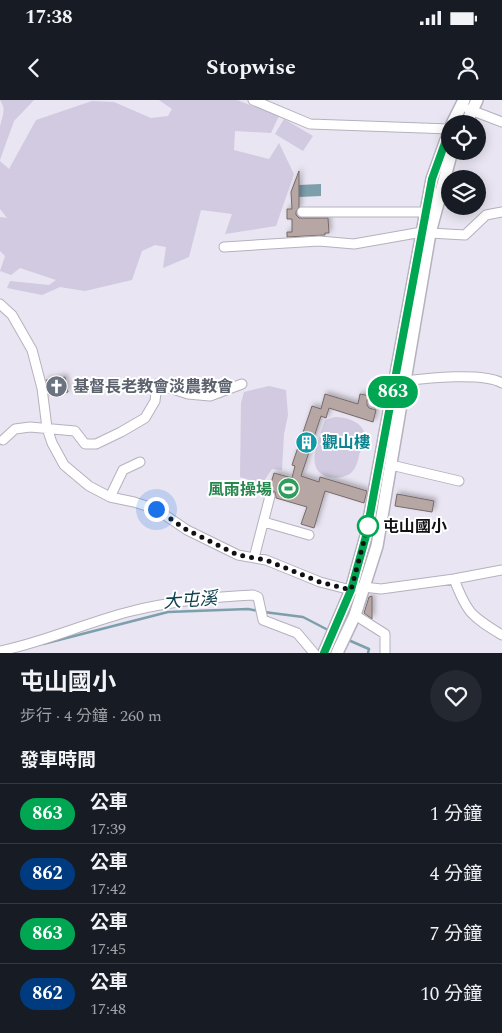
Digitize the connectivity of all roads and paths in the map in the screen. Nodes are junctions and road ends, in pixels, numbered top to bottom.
1 (253, 100) edge
2 (462, 103) edge
3 (474, 105) edge
4 (456, 115) edge
5 (502, 122) edge
6 (441, 129) edge
7 (441, 154) edge
8 (449, 160) edge
9 (302, 212) dead end
10 (426, 212) junction
11 (502, 212) edge
12 (426, 233) junction
13 (224, 247) dead end
14 (0, 304) edge
15 (405, 381) junction
16 (502, 383) edge
17 (242, 384) dead end
18 (373, 402) dead end
19 (391, 405) junction
20 (47, 428) junction
21 (2, 440) dead end
22 (140, 462) dead end
23 (391, 465) junction
24 (460, 481) dead end
25 (382, 483) junction
26 (270, 496) dead end
27 (110, 497) junction
28 (264, 522) junction
29 (309, 535) dead end
30 (254, 558) junction
31 (502, 570) edge
32 (454, 579) junction
33 (364, 587) junction
34 (351, 590) junction
35 (355, 616) junction
36 (502, 635) edge
37 (0, 651) edge
38 (326, 652) edge
39 (385, 653) edge

1 - 6 street
2 - 3 street
2 - 4 main road
3 - 5 street
7 - 10 main road
8 - 12 main road
9 - 10 street
10 - 12 main road
11 - 12 street
12 - 13 street
12 - 15 main road
12 - 19 main road
14 - 20 street
15 - 16 street
15 - 23 main road
17 - 20 street
18 - 19 street
19 - 25 main road
20 - 21 street
20 - 27 street
22 - 27 street
23 - 24 street
23 - 25 main road
25 - 33 main road
25 - 34 main road
26 - 28 street
27 - 30 street
28 - 29 street
28 - 30 street
30 - 34 street
31 - 32 street
32 - 33 street
32 - 36 street
33 - 34 street
33 - 35 main road
34 - 38 main road
35 - 38 main road
35 - 39 street
37 - 38 street

